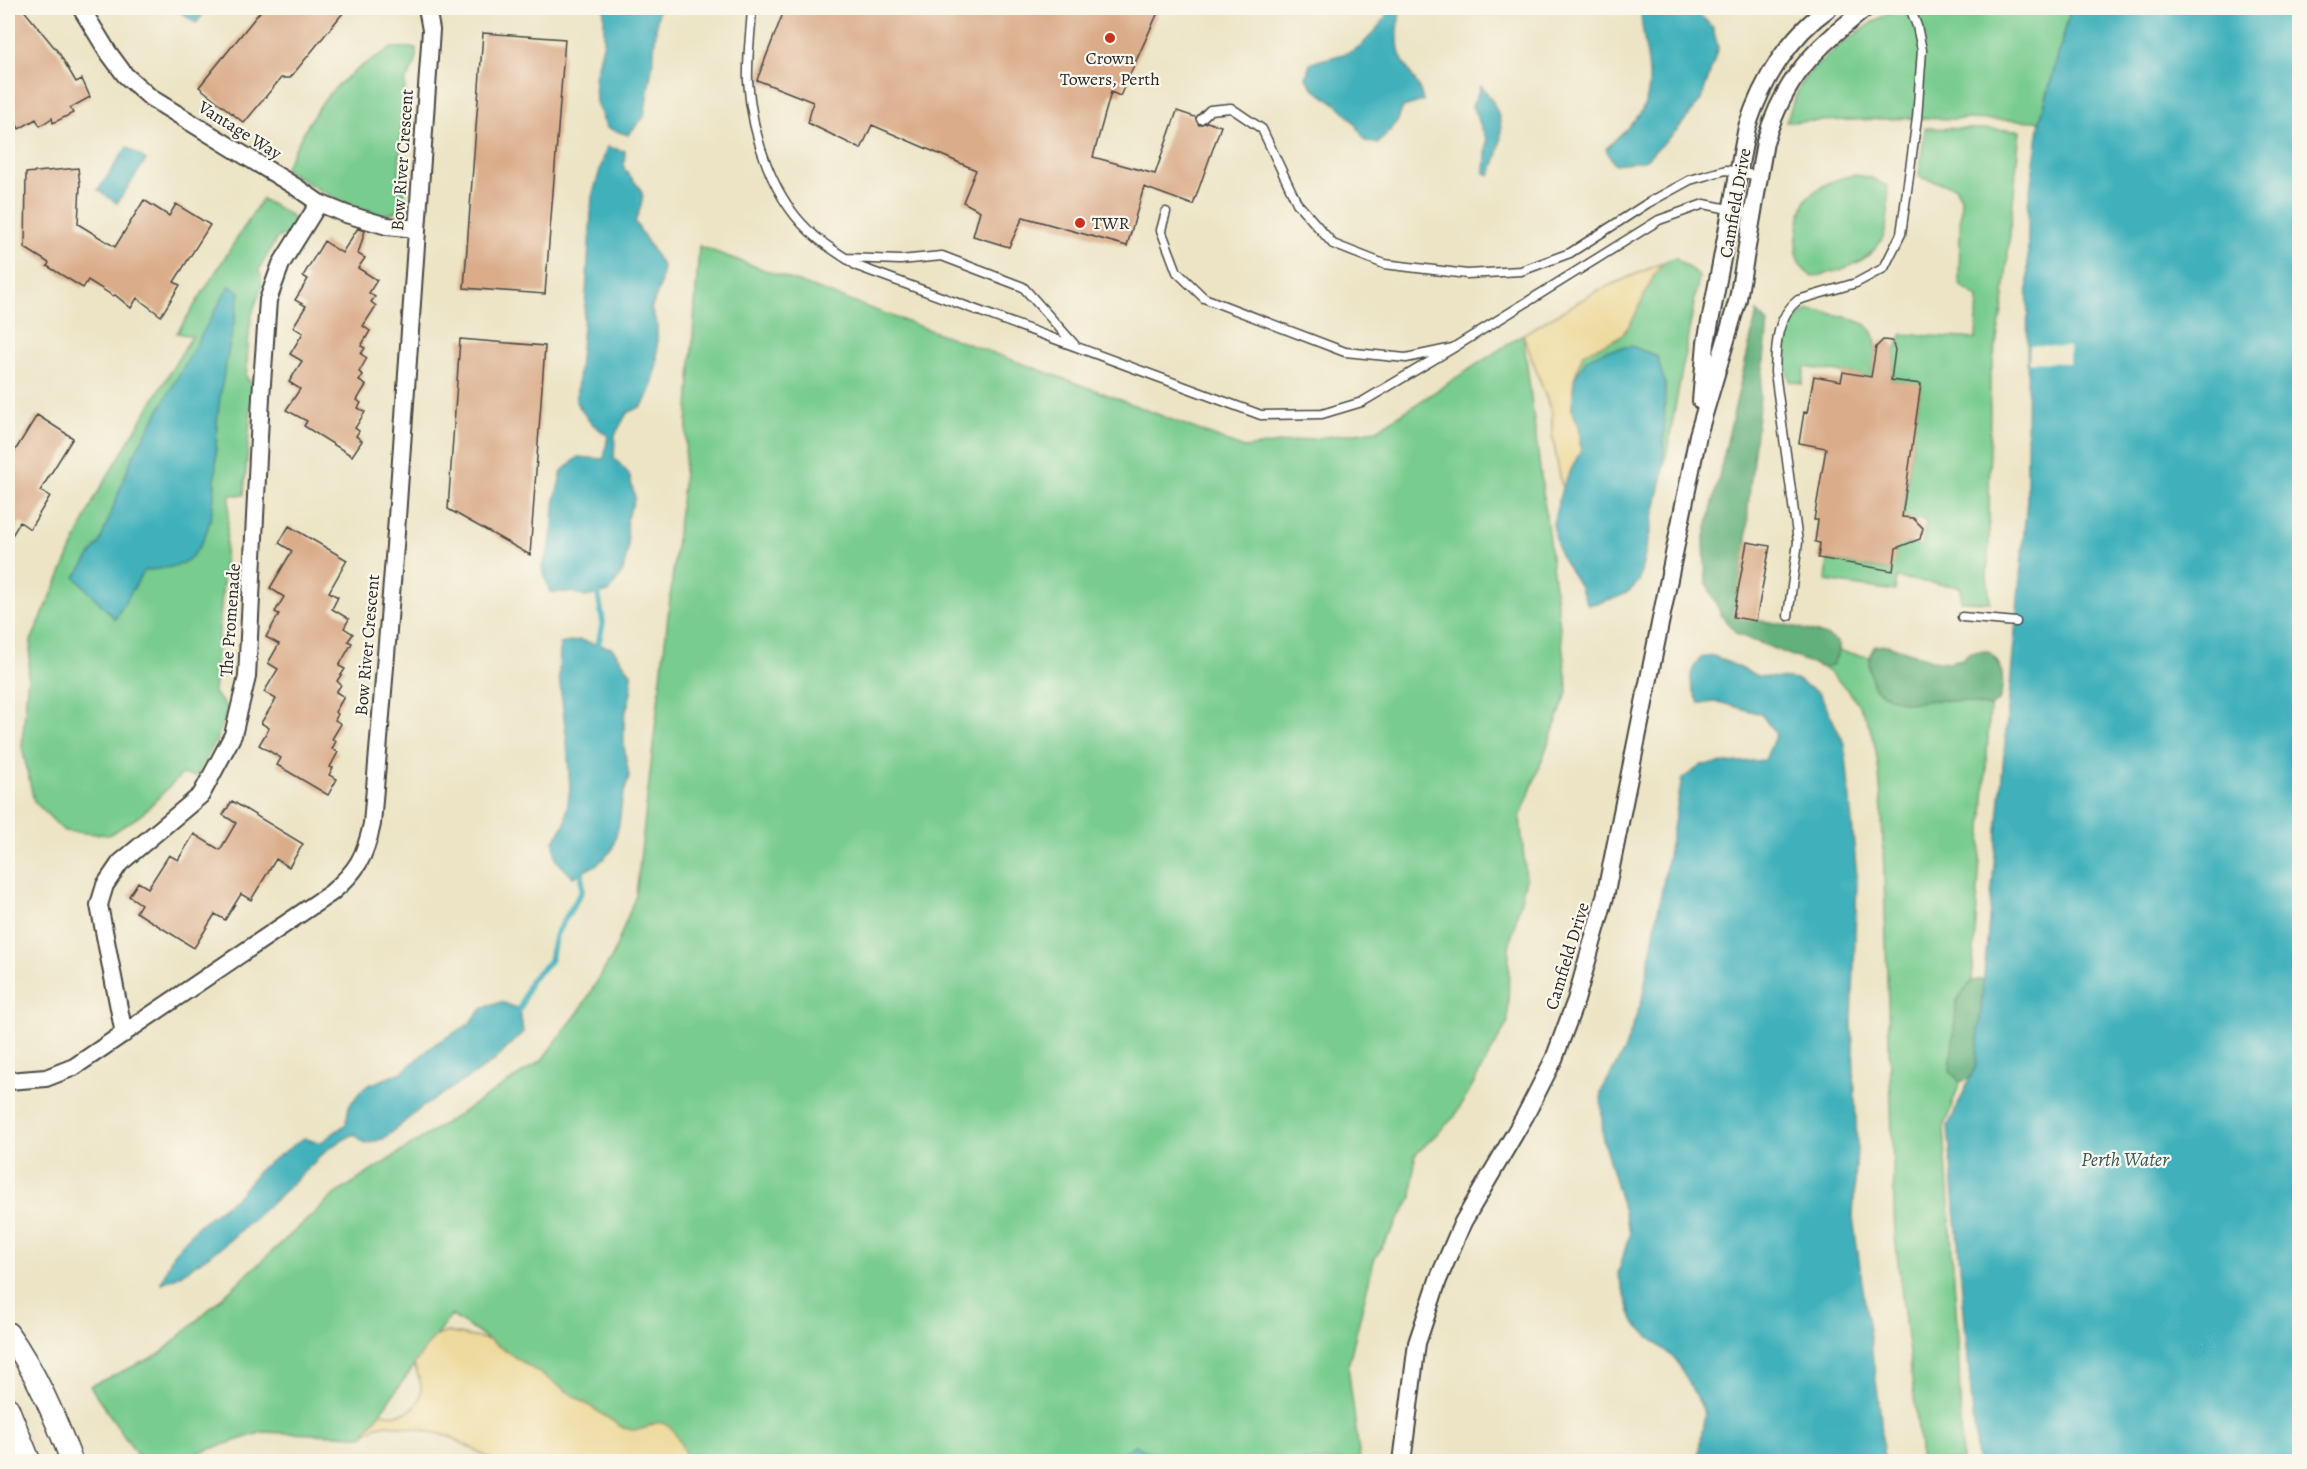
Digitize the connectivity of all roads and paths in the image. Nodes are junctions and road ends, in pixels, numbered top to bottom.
1 (81, 8) edge
2 (427, 8) edge
3 (752, 8) edge
4 (1866, 8) edge
5 (1910, 8) edge
6 (1825, 9) edge
7 (1840, 28) junction
8 (1201, 119) dead end
9 (1737, 172) junction
10 (1760, 176) junction
11 (319, 203) junction
12 (1730, 208) junction
13 (1166, 212) dead end
14 (1753, 214) junction
15 (417, 230) junction
16 (846, 258) junction
17 (1077, 347) junction
18 (1453, 348) junction
19 (1698, 435) junction
20 (1788, 616) dead end
21 (1962, 617) dead end
22 (2016, 622) dead end
23 (124, 1034) junction
24 (8, 1082) edge
25 (8, 1333) edge
26 (8, 1408) edge
27 (30, 1461) edge
28 (72, 1461) edge
29 (1402, 1461) edge

1 - 11 street, Vantage Way
2 - 15 street, Bow River Crescent
3 - 16 lane
4 - 7 street, Camfield Drive
5 - 20 lane
6 - 7 lane
6 - 9 street, Camfield Drive
7 - 10 street, Camfield Drive
8 - 9 lane
9 - 10 lane
9 - 12 street, Camfield Drive
10 - 14 street, Camfield Drive
11 - 15 street, Vantage Way
11 - 23 street, The Promenade
12 - 14 lane
12 - 18 lane
12 - 19 street, Camfield Drive
13 - 18 lane
14 - 19 street, Camfield Drive
15 - 23 street, Bow River Crescent
16 - 17 lane
16 - 17 lane
17 - 18 lane
19 - 29 street, Camfield Drive
21 - 22 lane
23 - 24 street, Bow River Crescent
25 - 28 street
26 - 27 street

